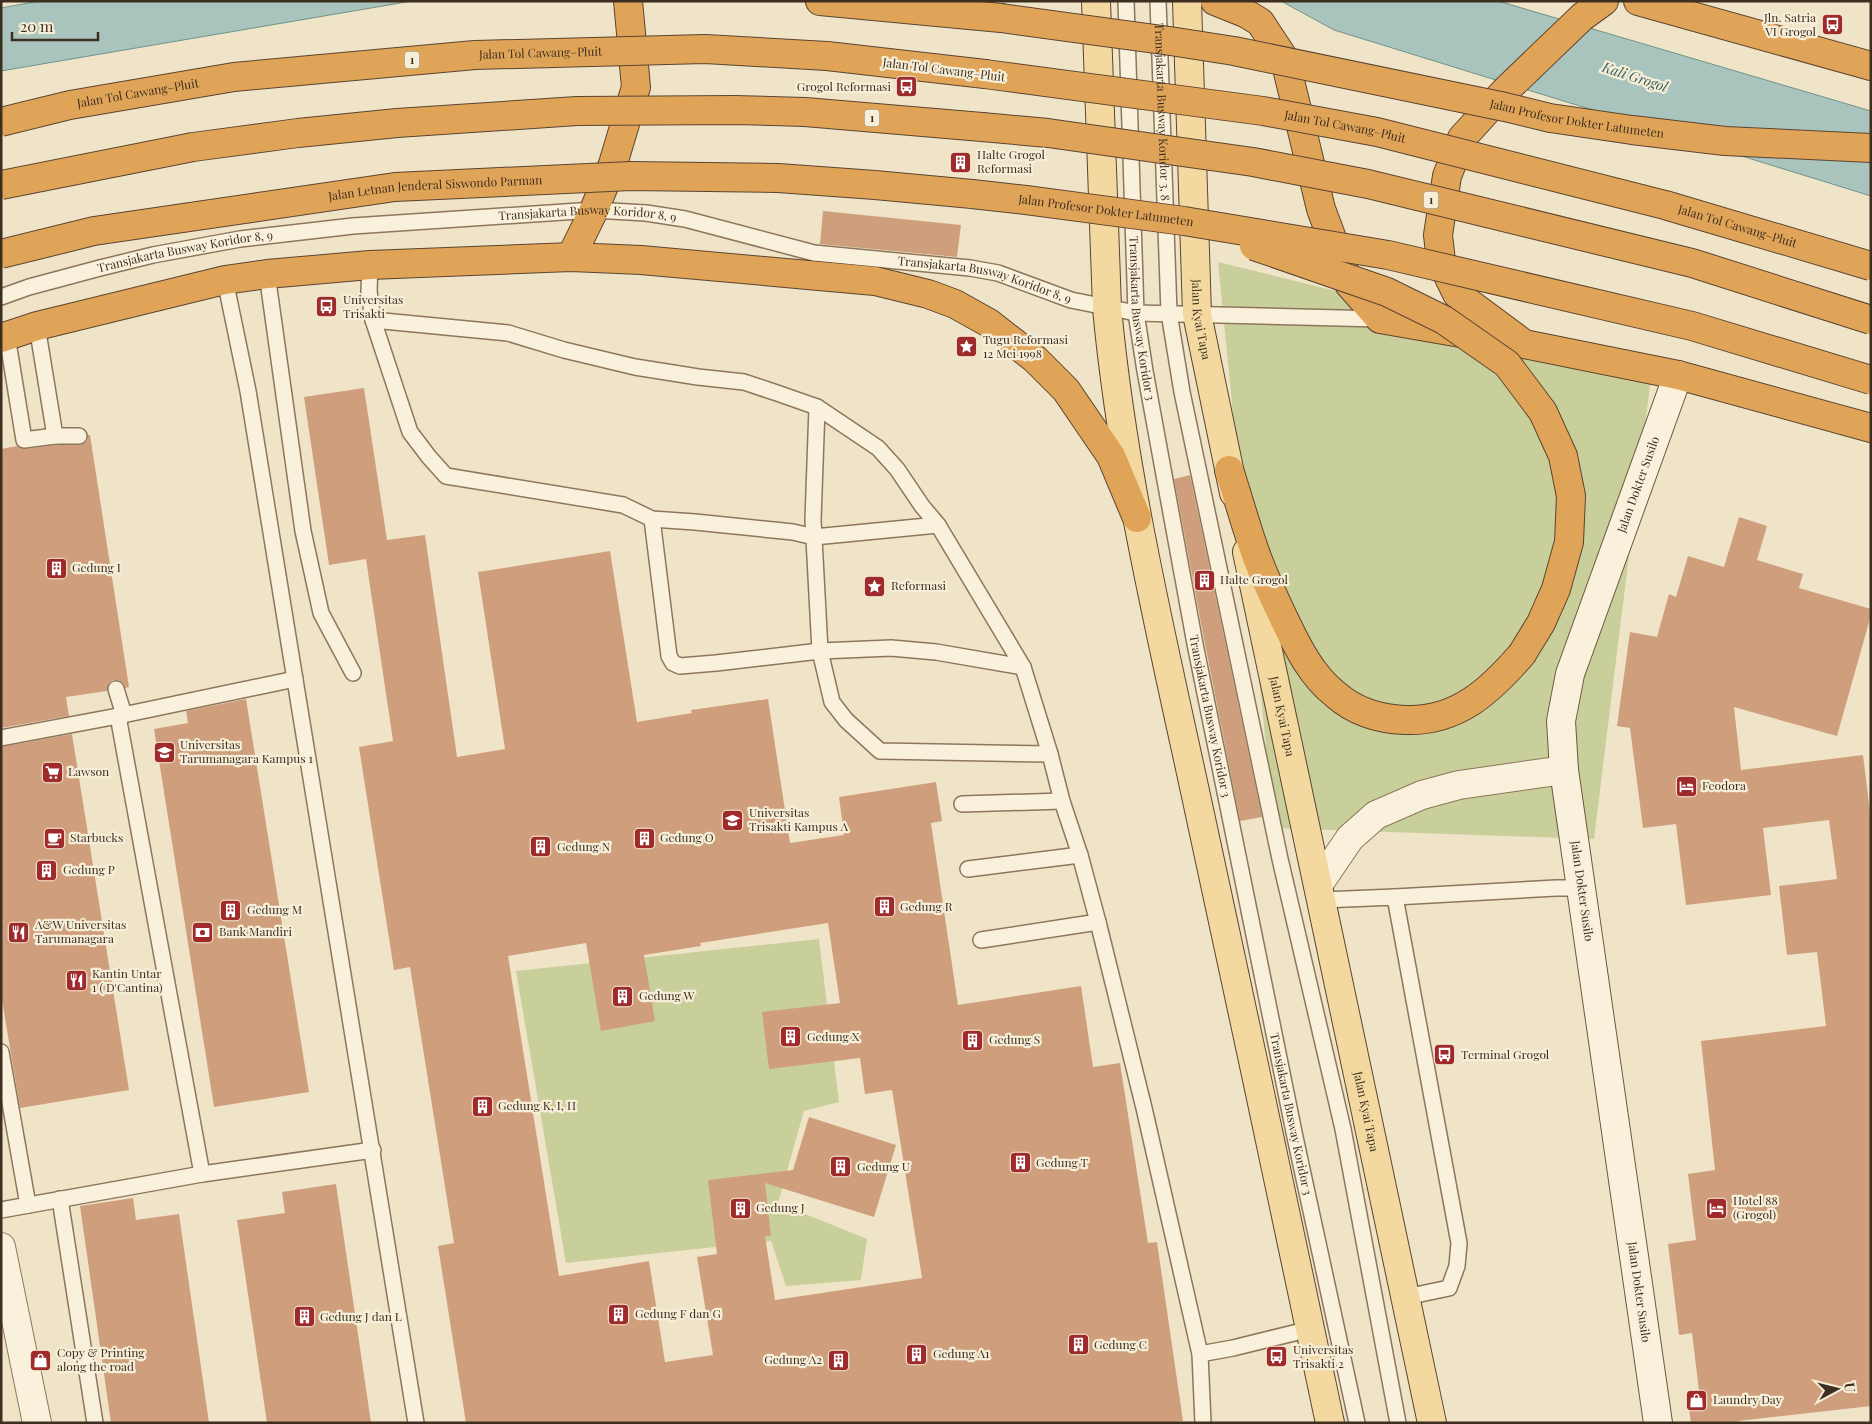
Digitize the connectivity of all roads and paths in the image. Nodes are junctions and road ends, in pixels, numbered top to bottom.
1 (628, 1) edge
2 (820, 1) edge
3 (1096, 1) edge
4 (1126, 1) edge
5 (1158, 1) edge
6 (1187, 1) edge
7 (1215, 1) edge
8 (1604, 1) edge
9 (1638, 1) edge
10 (1675, 6) edge
11 (1871, 66) edge
12 (1, 122) edge
13 (1871, 148) edge
14 (1, 185) edge
15 (875, 185) joint
16 (594, 210) junction
17 (1184, 221) junction
18 (1, 254) edge
19 (571, 257) junction
20 (929, 264) junction
21 (370, 265) junction
22 (1871, 266) edge
23 (266, 274) junction
24 (225, 280) junction
25 (875, 281) junction
26 (1, 297) edge
27 (1107, 308) junction
28 (1136, 312) junction
29 (1169, 313) junction
30 (1197, 314) junction
31 (1380, 319) junction
32 (373, 320) junction
33 (1871, 320) edge
34 (36, 326) junction
35 (4, 337) edge
36 (1524, 344) junction
37 (1678, 375) junction
38 (1871, 380) edge
39 (817, 407) junction
40 (1871, 428) edge
41 (55, 436) junction
42 (80, 436) dead end
43 (1229, 470) junction
44 (1136, 518) junction
45 (652, 519) junction
46 (938, 525) junction
47 (814, 537) junction
48 (820, 650) junction
49 (1023, 668) junction
50 (353, 673) dead end
51 (295, 679) junction
52 (116, 689) dead end
53 (121, 715) junction
54 (1, 738) edge
55 (1050, 754) junction
56 (1564, 770) junction
57 (1062, 800) junction
58 (962, 804) dead end
59 (1080, 855) junction
60 (968, 869) dead end
61 (1582, 888) junction
62 (1320, 892) junction
63 (1395, 897) junction
64 (1098, 922) junction
65 (981, 940) dead end
66 (1, 1052) edge
67 (373, 1150) junction
68 (202, 1174) junction
69 (60, 1199) junction
70 (28, 1204) junction
71 (1, 1210) edge
72 (1, 1247) edge
73 (1406, 1297) junction
74 (1310, 1329) junction
75 (1200, 1354) junction
76 (37, 1423) edge
77 (95, 1423) edge
78 (416, 1423) edge
79 (1203, 1423) edge
80 (1330, 1423) edge
81 (1357, 1423) edge
82 (1398, 1423) edge
83 (1432, 1423) edge
84 (1658, 1423) edge

1 - 16 highway
2 - 13 highway, Jalan Profesor Dokter Latumeten, bridge
3 - 27 main road
4 - 28 lane, Transjakarta Busway Koridor 3
5 - 29 lane, Transjakarta Busway Koridor 3, 8
6 - 30 main road, Jalan Kyai Tapa
7 - 31 highway
8 - 36 highway
9 - 10 highway
10 - 11 highway
12 - 22 highway, Jalan Tol Cawang–Pluit / 1, bridge
14 - 33 highway, 1, bridge
15 - 17 highway, Jalan Profesor Dokter Latumeten, bridge
15 - 18 highway, Jalan Letnan Jenderal Siswondo Parman, bridge
16 - 19 highway
16 - 20 lane, Transjakarta Busway Koridor 8, 9
16 - 26 lane, Transjakarta Busway Koridor 8, 9
17 - 38 highway, Jalan Profesor Dokter Latumeten, bridge
17 - 43 highway, bridge
19 - 21 highway
19 - 25 highway
20 - 25 lane
20 - 27 lane, Transjakarta Busway Koridor 8, 9
21 - 23 highway
21 - 32 lane
23 - 24 highway
23 - 50 lane
24 - 34 highway
24 - 51 lane
25 - 44 highway
27 - 28 lane, Transjakarta Busway Koridor 8, 9
27 - 44 main road
28 - 29 lane, Transjakarta Busway Koridor 8, 9
28 - 81 lane, Transjakarta Busway Koridor 3
29 - 30 lane, Transjakarta Busway Koridor 8, 9
29 - 82 lane
30 - 31 lane, Transjakarta Busway Koridor 8, 9
30 - 43 main road, Jalan Kyai Tapa
31 - 36 highway
32 - 39 lane
32 - 45 lane
34 - 35 highway
34 - 41 lane
35 - 41 lane
36 - 37 highway
37 - 40 highway
37 - 56 street, Jalan Dokter Susilo
39 - 46 lane
39 - 47 lane
41 - 42 lane
43 - 62 main road, Jalan Kyai Tapa
44 - 74 main road
45 - 47 lane
45 - 48 lane
46 - 47 lane
46 - 49 lane
47 - 48 lane
48 - 49 lane
48 - 55 lane
49 - 55 lane
51 - 53 lane
51 - 67 lane
52 - 53 lane
53 - 54 lane
53 - 68 lane
55 - 57 lane
56 - 61 street, Jalan Dokter Susilo
56 - 62 street
57 - 58 lane
57 - 59 lane
59 - 60 lane
59 - 64 lane
61 - 63 lane
61 - 84 street, Jalan Dokter Susilo
62 - 63 lane
62 - 73 main road, Jalan Kyai Tapa
63 - 73 lane
64 - 65 lane
64 - 75 lane
66 - 70 lane
67 - 68 lane
67 - 78 lane
68 - 69 lane
69 - 70 lane
69 - 77 lane
70 - 71 lane
72 - 76 street
73 - 83 main road, Jalan Kyai Tapa
74 - 75 lane
74 - 80 main road
75 - 79 lane

